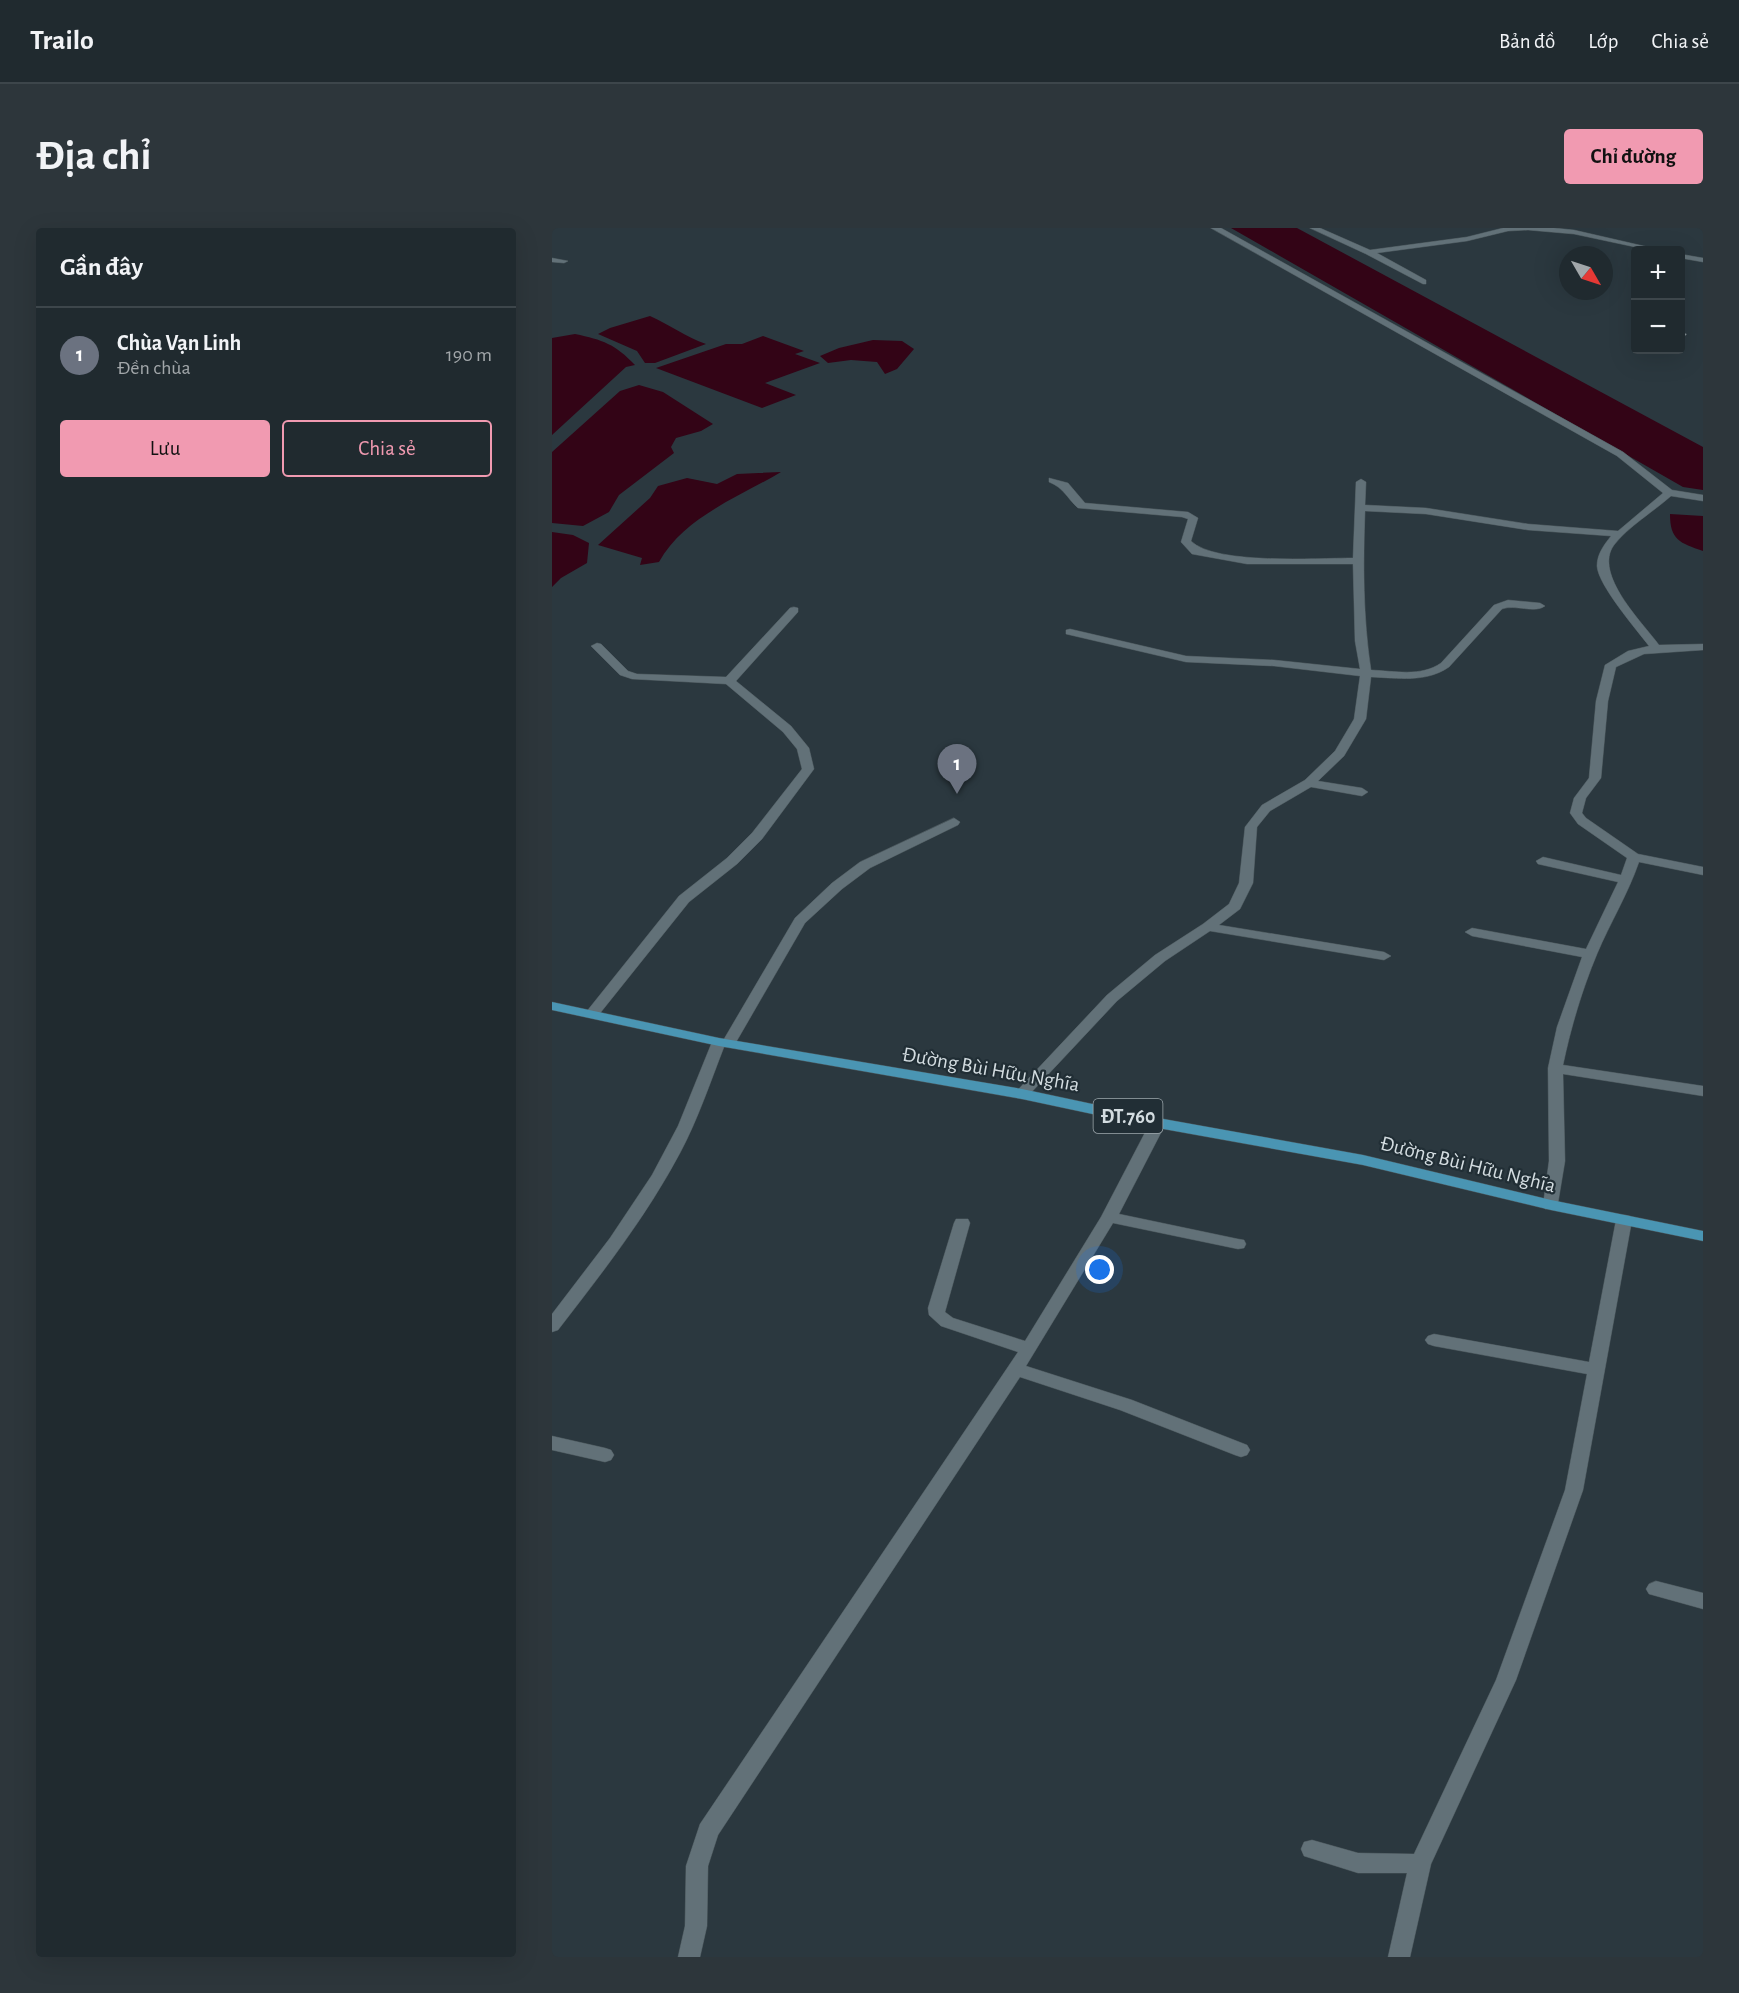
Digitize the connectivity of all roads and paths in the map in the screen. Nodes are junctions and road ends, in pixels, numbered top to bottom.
1 (1215, 228) edge
2 (1314, 228) edge
3 (1607, 228) edge
4 (1574, 232) junction
5 (1639, 246) edge
6 (1370, 252) junction
7 (1685, 257) edge
8 (1703, 260) edge
9 (552, 261) edge
10 (564, 261) dead end
11 (1423, 282) dead end
12 (1052, 480) dead end
13 (1361, 482) dead end
14 (1669, 493) junction
15 (1703, 498) edge
16 (1361, 508) junction
17 (1620, 534) junction
18 (1358, 561) junction
19 (1540, 606) dead end
20 (794, 610) dead end
21 (1070, 632) dead end
22 (597, 646) dead end
23 (1703, 647) edge
24 (1656, 648) junction
25 (1366, 673) junction
26 (729, 681) junction
27 (1310, 783) junction
28 (1362, 792) dead end
29 (954, 822) dead end
30 (1634, 857) junction
31 (1543, 861) dead end
32 (1703, 872) edge
33 (1626, 880) junction
34 (1208, 927) junction
35 (1472, 932) dead end
36 (1590, 954) junction
37 (1384, 956) dead end
38 (552, 1006) edge
39 (592, 1014) junction
40 (724, 1043) junction
41 (1554, 1068) junction
42 (1703, 1091) edge
43 (1022, 1094) junction
44 (1158, 1122) junction
45 (1551, 1205) junction
46 (1109, 1216) junction
47 (1624, 1220) junction
48 (962, 1223) dead end
49 (1703, 1236) edge
50 (1238, 1245) dead end
51 (552, 1326) edge
52 (1434, 1340) dead end
53 (1029, 1349) junction
54 (1015, 1369) junction
55 (1596, 1369) junction
56 (552, 1443) edge
57 (1241, 1450) dead end
58 (606, 1455) dead end
59 (1656, 1588) dead end
60 (1703, 1600) edge
61 (1312, 1849) dead end
62 (1420, 1864) junction
63 (689, 1957) edge
64 (1399, 1957) edge

1 - 14 street
2 - 6 street
3 - 4 street
4 - 5 street
4 - 6 street
6 - 11 street
7 - 8 street
9 - 10 street
12 - 18 street
13 - 16 street
14 - 15 street
14 - 17 street
16 - 17 street
16 - 18 street
17 - 24 street
18 - 25 street
19 - 25 street
20 - 26 street
21 - 25 street
22 - 26 street
23 - 24 street
24 - 30 street
25 - 27 street
26 - 39 street
27 - 28 street
27 - 34 street
29 - 40 street
30 - 32 street
30 - 33 street
31 - 33 street
33 - 36 street
34 - 37 street
34 - 43 street
35 - 36 street
36 - 41 street
38 - 39 main road, Đường Bùi Hữu Nghĩa / ĐT.760
39 - 40 main road, Đường Bùi Hữu Nghĩa / ĐT.760
40 - 43 main road, Đường Bùi Hữu Nghĩa / ĐT.760
40 - 51 street
41 - 42 street
41 - 45 street
43 - 44 main road, Đường Bùi Hữu Nghĩa / ĐT.760
44 - 45 main road, Đường Bùi Hữu Nghĩa / ĐT.760
44 - 46 street
45 - 47 main road, Đường Bùi Hữu Nghĩa / ĐT.760
46 - 50 street
46 - 53 street
47 - 49 main road, Đường Bùi Hữu Nghĩa / ĐT.760
47 - 55 street
48 - 53 street
52 - 55 street
53 - 54 street
54 - 57 street
54 - 63 street
55 - 62 street
56 - 58 street
59 - 60 street
61 - 62 street
62 - 64 street

